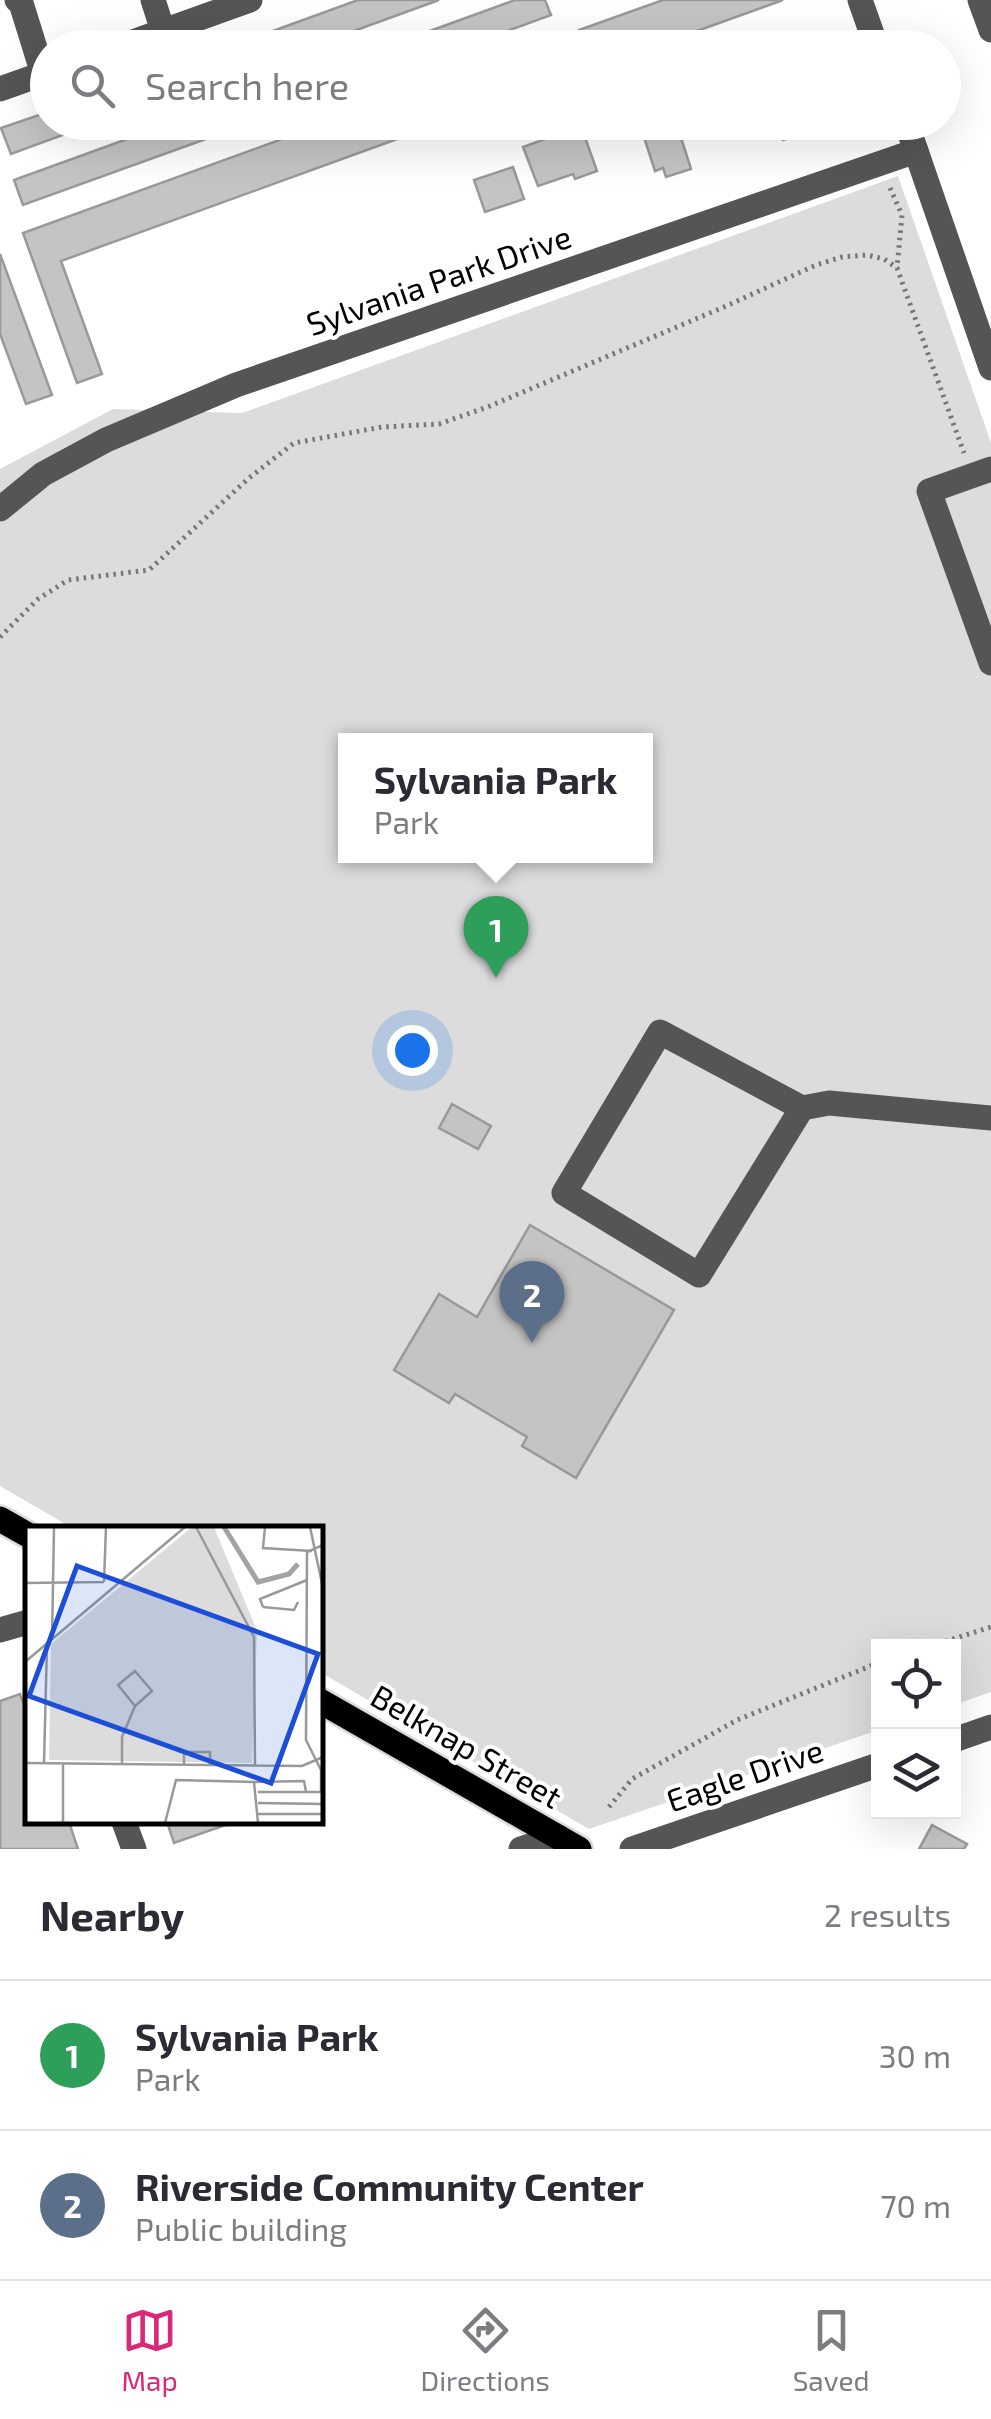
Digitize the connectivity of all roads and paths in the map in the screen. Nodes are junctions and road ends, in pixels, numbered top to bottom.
1 (153, 0) edge
2 (250, 0) edge
3 (860, 0) edge
4 (980, 0) edge
5 (21, 1) edge
6 (31, 30) edge
7 (163, 30) edge
8 (166, 30) edge
9 (871, 30) edge
10 (991, 30) edge
11 (30, 78) edge
12 (0, 89) edge
13 (912, 140) edge
14 (916, 151) junction
15 (881, 162) junction
16 (896, 268) junction
17 (991, 368) edge
18 (982, 473) edge
19 (0, 510) edge
20 (0, 638) edge
21 (991, 664) edge
22 (802, 1108) junction
23 (991, 1118) edge
24 (0, 1519) edge
25 (25, 1533) edge
26 (25, 1623) edge
27 (991, 1627) edge
28 (0, 1630) edge
29 (953, 1639) edge
30 (871, 1666) edge
31 (322, 1702) edge
32 (991, 1727) edge
33 (961, 1738) edge
34 (871, 1767) edge
35 (609, 1808) dead end
36 (125, 1824) edge
37 (569, 1843) edge
38 (134, 1849) edge
39 (521, 1849) edge
40 (632, 1849) edge

1 - 7 street
2 - 8 street
3 - 9 street
4 - 10 street
5 - 6 street
11 - 12 street
13 - 14 street
14 - 15 street, Sylvania Park Drive
14 - 17 street
15 - 16 path
15 - 19 street, Sylvania Park Drive
16 - 18 path
16 - 20 path
18 - 21 street
22 - 22 street
22 - 23 street
24 - 25 main road
26 - 28 street
27 - 29 path
30 - 35 path
31 - 37 main road, Belknap Street
32 - 33 street
34 - 40 street, Eagle Drive
36 - 38 street
37 - 39 street

